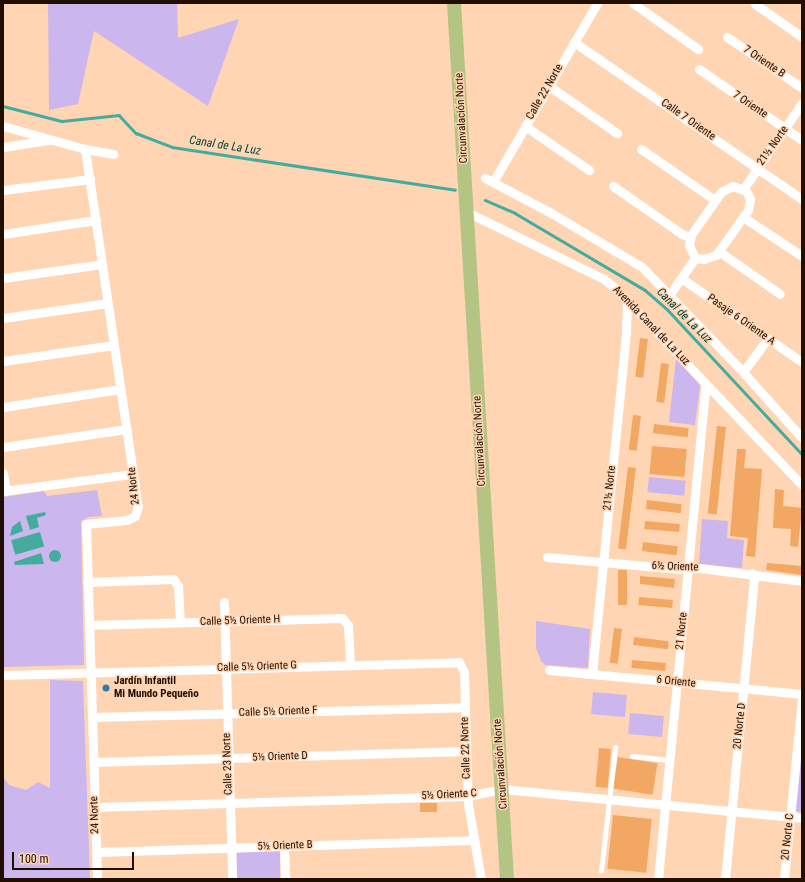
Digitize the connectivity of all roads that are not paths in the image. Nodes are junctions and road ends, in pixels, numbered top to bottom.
1 (454, 3) edge
2 (597, 3) edge
3 (633, 3) edge
4 (755, 4) dead end
5 (727, 36) dead end
6 (802, 37) edge
7 (574, 42) junction
8 (698, 49) dead end
9 (699, 69) dead end
10 (548, 86) junction
11 (802, 88) edge
12 (802, 103) edge
13 (3, 126) edge
14 (525, 126) junction
15 (785, 128) junction
16 (617, 132) dead end
17 (53, 139) junction
18 (802, 140) edge
19 (3, 147) edge
20 (85, 149) junction
21 (642, 149) dead end
22 (114, 154) dead end
23 (758, 168) junction
24 (589, 170) dead end
25 (90, 179) junction
26 (613, 186) dead end
27 (744, 188) junction
28 (3, 190) edge
29 (802, 199) edge
30 (715, 200) junction
31 (467, 212) junction
32 (743, 217) junction
33 (96, 220) junction
34 (3, 234) edge
35 (690, 237) junction
36 (720, 252) junction
37 (802, 256) edge
38 (695, 258) junction
39 (102, 264) junction
40 (3, 278) edge
41 (681, 278) junction
42 (670, 294) junction
43 (780, 294) dead end
44 (627, 301) junction
45 (108, 303) junction
46 (3, 318) edge
47 (768, 338) junction
48 (114, 345) junction
49 (3, 361) edge
50 (802, 362) edge
51 (743, 372) junction
52 (706, 384) junction
53 (121, 389) junction
54 (3, 406) edge
55 (127, 429) junction
56 (802, 438) edge
57 (3, 447) edge
58 (3, 473) edge
59 (133, 474) junction
60 (802, 485) edge
61 (4, 491) edge
62 (547, 557) dead end
63 (603, 562) junction
64 (688, 569) junction
65 (752, 573) junction
66 (802, 581) edge
67 (87, 582) junction
68 (224, 602) dead end
69 (224, 621) junction
70 (180, 622) junction
71 (89, 625) junction
72 (350, 664) junction
73 (462, 664) joint
74 (226, 669) junction
75 (550, 670) dead end
76 (90, 672) junction
77 (592, 674) junction
78 (3, 675) edge
79 (677, 682) junction
80 (744, 689) junction
81 (802, 694) edge
82 (802, 700) edge
83 (465, 707) junction
84 (227, 714) junction
85 (92, 718) junction
86 (615, 748) dead end
87 (466, 752) junction
88 (632, 756) dead end
89 (228, 758) junction
90 (669, 760) junction
91 (93, 762) junction
92 (502, 789) junction
93 (468, 796) junction
94 (609, 799) junction
95 (230, 803) junction
96 (665, 805) junction
97 (95, 807) junction
98 (732, 811) junction
99 (790, 817) junction
100 (802, 818) edge
101 (474, 840) junction
102 (284, 846) junction
103 (231, 848) junction
104 (96, 852) junction
105 (601, 872) dead end
106 (97, 879) edge
107 (232, 879) edge
108 (285, 879) edge
109 (481, 879) edge
110 (507, 879) edge
111 (658, 879) edge
112 (725, 879) edge
113 (784, 879) edge

1 - 31 main road, Circunvalación Norte
2 - 7 street, Calle 22 Norte
3 - 8 street
4 - 6 street
5 - 11 street, 7 Oriente B
7 - 10 street, Calle 22 Norte
7 - 23 street, Calle 7 Oriente
9 - 15 street, 7 Oriente
10 - 14 street, Calle 22 Norte
10 - 16 street
12 - 15 street, 21½ Norte
13 - 17 street
14 - 24 street
14 - 42 street, Calle 22 Norte
15 - 18 street, 7 Oriente
15 - 23 street, 21½ Norte
17 - 19 street
17 - 20 street
20 - 22 street
20 - 25 street, 24 Norte
21 - 30 street
23 - 27 street, 21½ Norte
23 - 29 street, Calle 7 Oriente
25 - 28 street
25 - 33 street, 24 Norte
26 - 35 street
27 - 30 street
27 - 32 street
30 - 35 street
31 - 44 street, Avenida Canal de La Luz
31 - 92 main road, Circunvalación Norte
32 - 36 street
32 - 37 street
33 - 34 street
33 - 39 street, 24 Norte
35 - 38 street
36 - 38 street
36 - 43 street
38 - 41 street
39 - 40 street
39 - 45 street, 24 Norte
41 - 42 street
41 - 47 street, Pasaje 6 Oriente A
42 - 51 street
44 - 52 street, Avenida Canal de La Luz
44 - 63 street, 21½ Norte
45 - 46 street
45 - 48 street, 24 Norte
47 - 50 street, Pasaje 6 Oriente A
47 - 51 street
48 - 49 street
48 - 53 street, 24 Norte
51 - 56 street
52 - 60 street, Avenida Canal de La Luz
52 - 64 street, 21 Norte
53 - 54 street
53 - 55 street, 24 Norte
55 - 57 street
55 - 59 street, 24 Norte
58 - 61 street
59 - 61 street
59 - 67 street, 24 Norte
62 - 63 street, 6½ Oriente
63 - 64 street, 6½ Oriente
63 - 77 street, 21½ Norte
64 - 65 street, 6½ Oriente
64 - 79 street, 21 Norte
65 - 66 street, 6½ Oriente
65 - 80 street, 20 Norte D
67 - 70 street
67 - 71 street, 24 Norte
68 - 69 street, Calle 23 Norte
69 - 70 street, Calle 5½ Oriente H
69 - 72 street, Calle 5½ Oriente H
69 - 74 street, Calle 23 Norte
70 - 71 street, Calle 5½ Oriente H
71 - 76 street, 24 Norte
72 - 73 street, Calle 5½ Oriente G
72 - 74 street, Calle 5½ Oriente G
73 - 83 street, Calle 22 Norte
74 - 76 street, Calle 5½ Oriente G
74 - 84 street, Calle 23 Norte
75 - 77 street, 6 Oriente
76 - 78 street, Calle 5½ Oriente G
76 - 85 street, 24 Norte
77 - 79 street, 6 Oriente
79 - 80 street, 6 Oriente
79 - 90 street, 21 Norte
80 - 81 street, 6 Oriente
80 - 98 street, 20 Norte D
82 - 99 street, 20 Norte C
83 - 84 street, Calle 5½ Oriente F
83 - 87 street, Calle 22 Norte
84 - 85 street, Calle 5½ Oriente F
84 - 89 street, Calle 23 Norte
85 - 91 street, 24 Norte
86 - 94 lane
87 - 89 street, 5½ Oriente D
87 - 93 street, Calle 22 Norte
88 - 90 lane
89 - 91 street, 5½ Oriente D
89 - 95 street, Calle 23 Norte
90 - 96 street, 21 Norte
91 - 97 street, 24 Norte
92 - 93 street, 5½ Oriente C
92 - 94 street, 5½ Oriente C
92 - 110 main road, Circunvalación Norte
93 - 95 street, 5½ Oriente C
93 - 101 street, Calle 22 Norte
94 - 96 street, 5½ Oriente C
94 - 105 lane
95 - 97 street, 5½ Oriente C
95 - 103 street, Calle 23 Norte
96 - 98 street, 5½ Oriente C
96 - 111 street, 21 Norte
97 - 104 street, 24 Norte
98 - 99 street, 5½ Oriente C
98 - 112 street, 20 Norte D
99 - 100 street, 5½ Oriente C
99 - 113 street, 20 Norte C
101 - 102 street, 5½ Oriente B
101 - 109 street, Calle 22 Norte
102 - 103 street, 5½ Oriente B
102 - 108 street
103 - 104 street, 5½ Oriente B
103 - 107 street, Calle 23 Norte
104 - 106 street, 24 Norte

